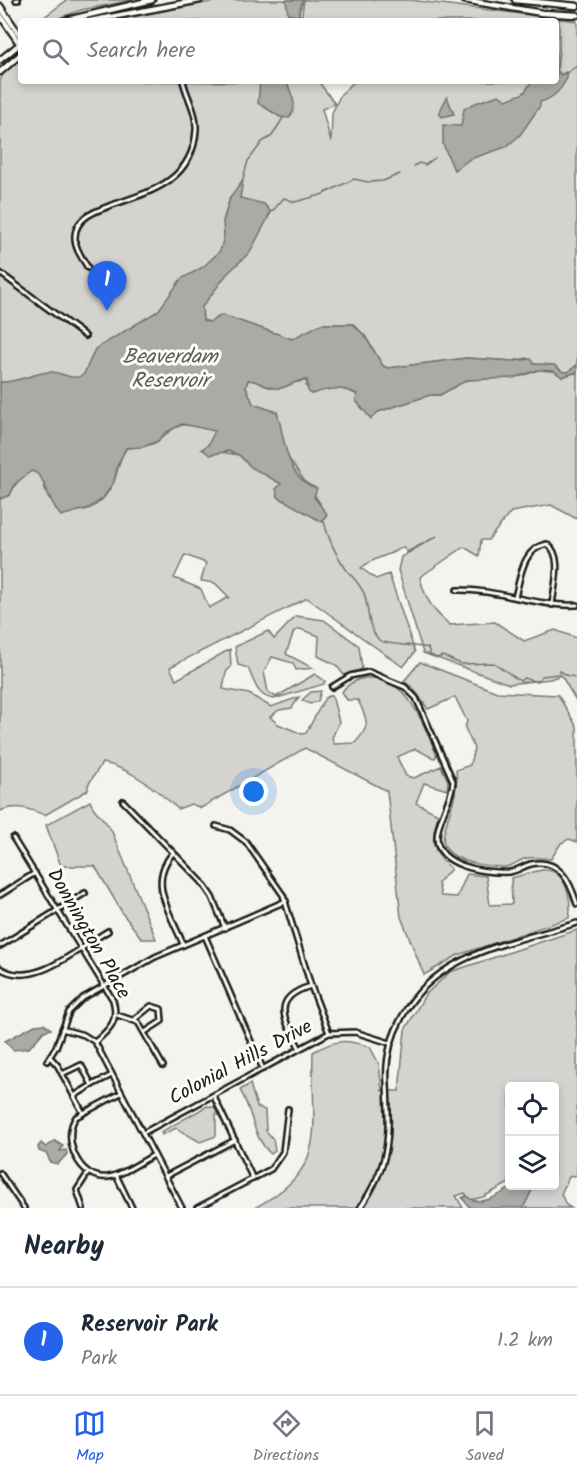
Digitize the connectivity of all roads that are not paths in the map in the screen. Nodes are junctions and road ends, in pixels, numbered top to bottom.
1 (152, 0) edge
2 (200, 0) edge
3 (464, 0) edge
4 (515, 0) edge
5 (188, 1) edge
6 (0, 6) edge
7 (577, 6) edge
8 (0, 15) edge
9 (577, 15) edge
10 (76, 18) edge
11 (105, 18) edge
12 (18, 33) edge
13 (18, 41) edge
14 (18, 46) edge
15 (18, 57) edge
16 (0, 60) edge
17 (0, 72) edge
18 (184, 84) edge
19 (88, 268) dead end
20 (0, 273) edge
21 (85, 336) dead end
22 (457, 590) dead end
23 (515, 597) junction
24 (552, 605) junction
25 (577, 605) edge
26 (332, 687) dead end
27 (123, 801) dead end
28 (216, 826) dead end
29 (13, 838) dead end
30 (173, 853) junction
31 (35, 873) junction
32 (85, 893) dead end
33 (0, 895) edge
34 (286, 902) junction
35 (577, 904) edge
36 (57, 910) junction
37 (577, 923) edge
38 (225, 928) junction
39 (108, 931) dead end
40 (205, 936) junction
41 (183, 944) junction
42 (0, 946) edge
43 (80, 947) junction
44 (0, 968) edge
45 (104, 986) junction
46 (311, 986) junction
47 (117, 1016) junction
48 (135, 1019) junction
49 (62, 1029) junction
50 (145, 1032) junction
51 (329, 1033) junction
52 (95, 1042) junction
53 (390, 1044) junction
54 (300, 1047) junction
55 (163, 1065) dead end
56 (263, 1070) junction
57 (62, 1074) junction
58 (112, 1075) junction
59 (92, 1085) junction
60 (121, 1093) junction
61 (74, 1095) junction
62 (214, 1096) junction
63 (288, 1109) dead end
64 (83, 1113) junction
65 (143, 1133) junction
66 (235, 1140) junction
67 (154, 1155) junction
68 (0, 1173) edge
69 (88, 1173) junction
70 (116, 1175) junction
71 (166, 1176) junction
72 (253, 1179) junction
73 (24, 1208) edge
74 (83, 1208) edge
75 (132, 1208) edge
76 (182, 1208) edge
77 (197, 1208) edge
78 (360, 1208) edge

1 - 10 main road
2 - 5 main road
3 - 9 main road
4 - 7 main road
5 - 11 main road
6 - 12 main road
8 - 13 main road
14 - 16 main road
15 - 17 main road
18 - 19 street
20 - 21 street
22 - 23 street
23 - 24 street
23 - 24 street
24 - 25 street
26 - 35 street
27 - 30 street
28 - 34 street
29 - 31 street, Donnington Place
30 - 38 street
30 - 41 street
31 - 33 street
31 - 36 street, Donnington Place
32 - 36 street
34 - 38 street
34 - 46 street
36 - 42 street
36 - 43 street, Donnington Place
37 - 53 street
38 - 40 street
39 - 43 street
40 - 41 street
40 - 56 street
41 - 45 street
43 - 44 street
43 - 45 street, Donnington Place
45 - 47 street, Donnington Place
45 - 49 street
46 - 51 street
46 - 54 street
47 - 48 street
47 - 52 street, Donnington Place
48 - 50 street
48 - 50 street
49 - 52 street
49 - 57 street
50 - 55 street
51 - 53 street, Colonial Hills Drive
51 - 54 street, Colonial Hills Drive
52 - 58 street
53 - 78 street
54 - 56 street, Colonial Hills Drive
56 - 62 street, Colonial Hills Drive
57 - 59 street
57 - 61 street
58 - 59 street
58 - 60 street
59 - 61 street
60 - 64 street
60 - 65 street
61 - 64 street
62 - 65 street, Colonial Hills Drive
62 - 66 street
63 - 72 street
64 - 69 street
65 - 67 street
66 - 71 street
66 - 72 street
67 - 70 street
67 - 71 street
68 - 73 street
69 - 70 street
69 - 74 street
70 - 75 street
71 - 76 street
72 - 77 street

